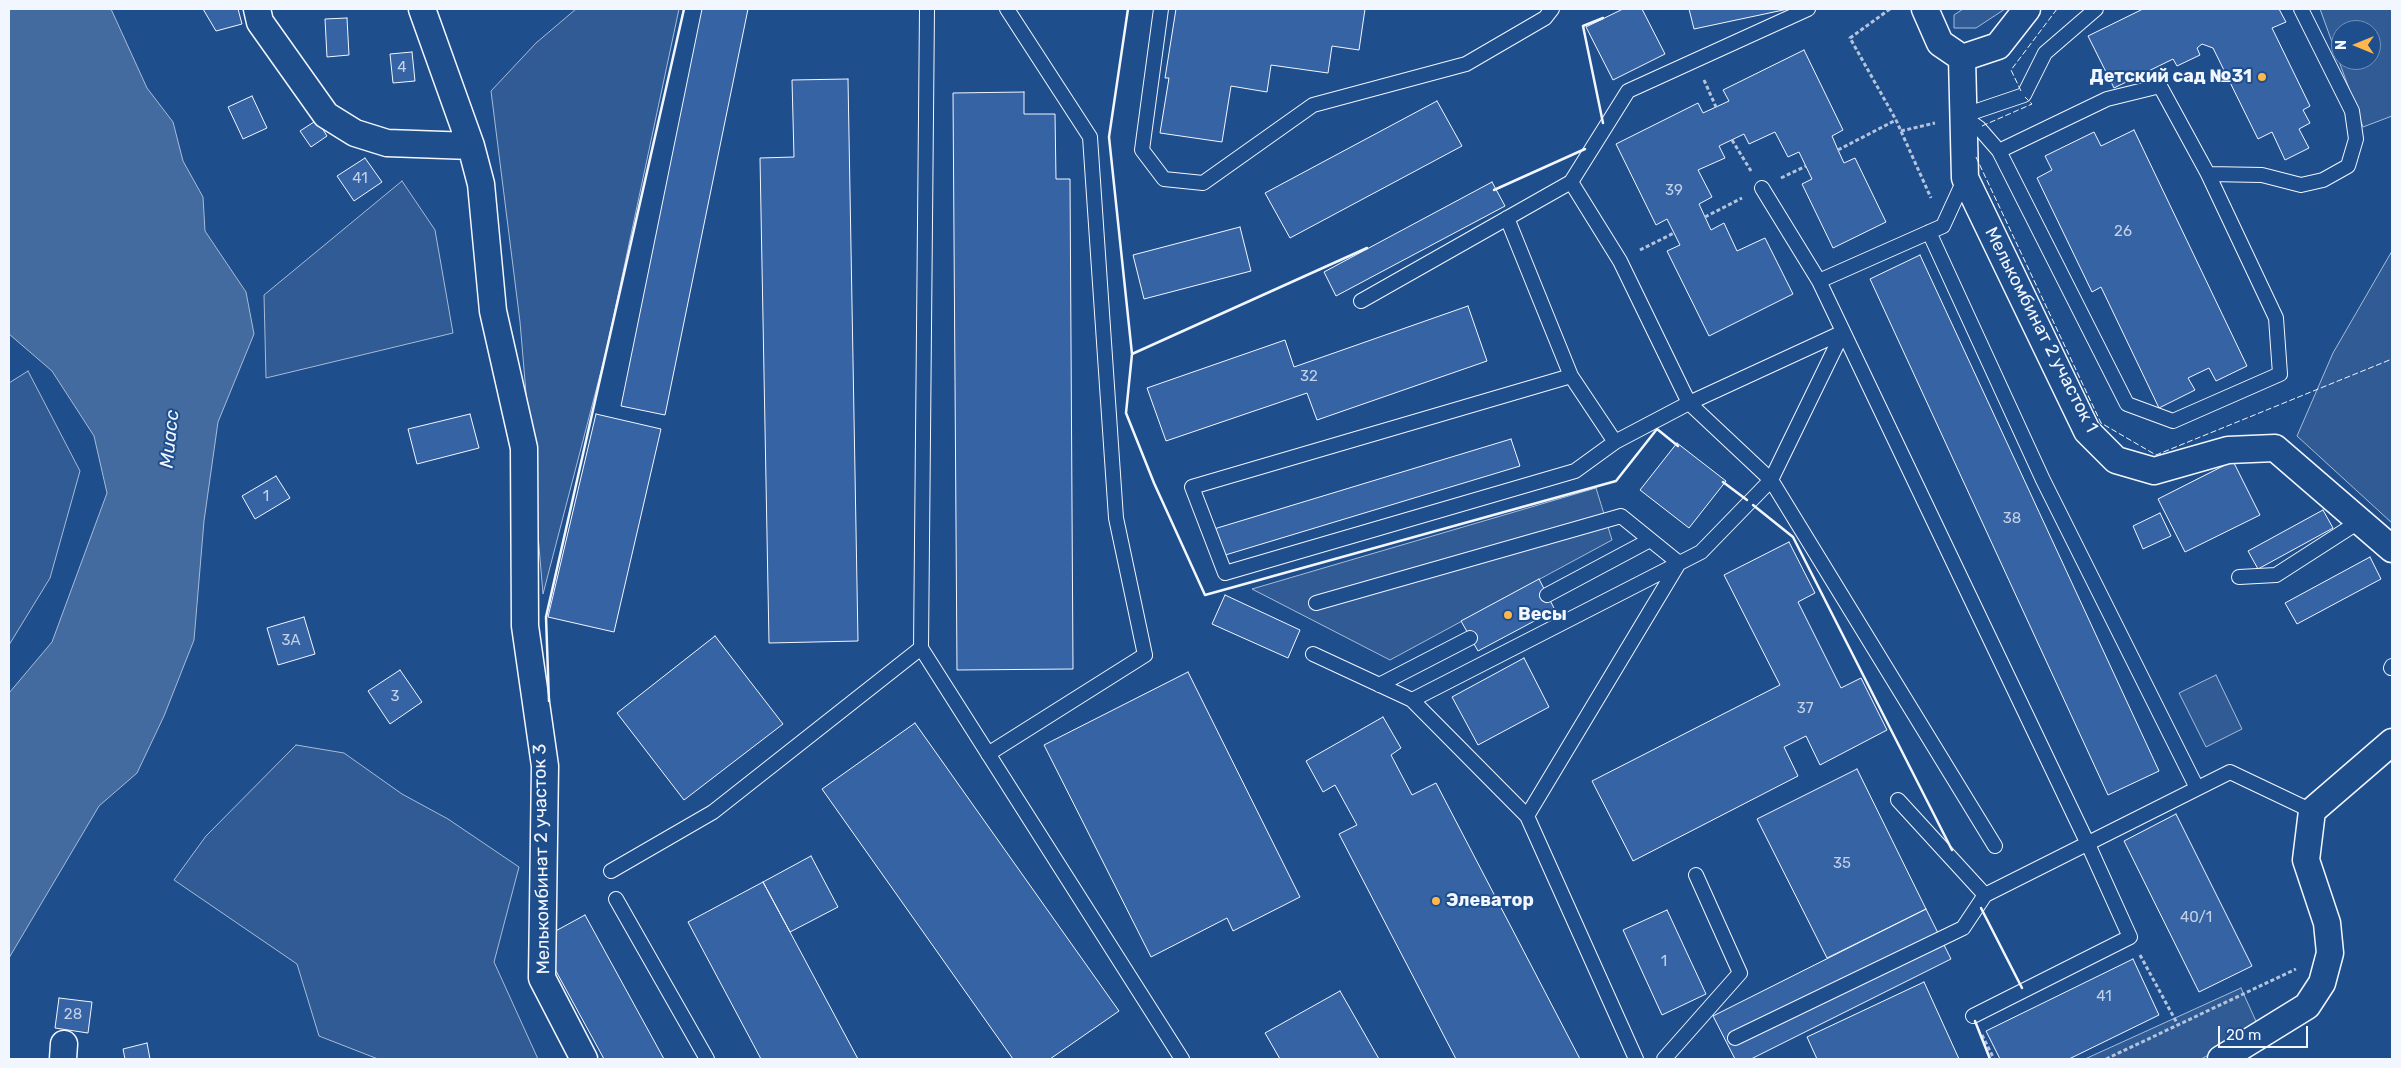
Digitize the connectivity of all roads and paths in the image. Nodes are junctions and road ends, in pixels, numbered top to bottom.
1 (256, 9) edge
2 (422, 9) edge
3 (927, 9) edge
4 (1007, 9) edge
5 (1161, 9) edge
6 (1552, 9) edge
7 (1808, 9) edge
8 (1890, 9) edge
9 (1925, 9) edge
10 (2027, 9) edge
11 (2096, 9) edge
12 (2301, 9) edge
13 (1962, 58) junction
14 (1695, 61) junction
15 (1716, 107) dead end
16 (1962, 116) junction
17 (1896, 120) junction
18 (1901, 131) junction
19 (1732, 140) dead end
20 (471, 146) junction
21 (1838, 150) dead end
22 (1999, 151) junction
23 (2208, 174) junction
24 (1965, 178) junction
25 (1571, 182) junction
26 (1762, 188) joint
27 (1507, 218) junction
28 (1943, 226) junction
29 (1928, 232) junction
30 (1674, 233) dead end
31 (1620, 261) junction
32 (1819, 281) junction
33 (1361, 301) dead end
34 (1843, 332) junction
35 (1571, 376) junction
36 (1689, 403) junction
37 (1615, 442) junction
38 (1771, 480) junction
39 (2360, 522) junction
40 (1650, 540) junction
41 (2392, 549) edge
42 (1679, 563) junction
43 (2239, 577) dead end
44 (1547, 595) dead end
45 (1316, 603) dead end
46 (1470, 638) dead end
47 (920, 648) junction
48 (1313, 654) dead end
49 (1379, 685) junction
50 (1412, 700) junction
51 (2392, 742) edge
52 (988, 754) junction
53 (2197, 788) junction
54 (1898, 800) dead end
55 (2312, 811) junction
56 (1526, 816) junction
57 (2087, 842) junction
58 (1995, 846) dead end
59 (611, 871) dead end
60 (1696, 875) dead end
61 (1985, 894) junction
62 (616, 899) dead end
63 (2130, 937) junction
64 (2330, 953) junction
65 (1973, 1016) dead end
66 (2178, 1025) junction
67 (1735, 1038) dead end
68 (584, 1059) edge
69 (707, 1059) edge
70 (1182, 1059) edge
71 (1636, 1059) edge
72 (1664, 1059) edge
73 (2106, 1059) edge
74 (2221, 1059) edge

1 - 20 street
2 - 20 street, Мелькомбинат 2 участок 3
3 - 47 lane
4 - 52 lane
5 - 6 lane
7 - 14 lane
8 - 17 path
9 - 13 street
10 - 13 street
11 - 16 lane
12 - 23 lane
13 - 16 street, Мелькомбинат 2 участок 1
14 - 15 path
14 - 25 lane
16 - 18 path
16 - 22 lane
16 - 24 street, Мелькомбинат 2 участок 1
17 - 18 path
17 - 21 path
18 - 28 path
19 - 26 path
20 - 68 street, Мелькомбинат 2 участок 3
22 - 23 lane
22 - 23 lane
24 - 28 lane
24 - 39 street, Мелькомбинат 2 участок 1
25 - 27 lane
25 - 31 lane
26 - 32 lane
27 - 33 lane
27 - 35 lane
28 - 29 lane
29 - 32 lane
29 - 53 lane
30 - 31 path
31 - 36 lane
32 - 34 lane
34 - 36 lane
34 - 38 lane
34 - 57 lane
35 - 37 lane
35 - 37 lane
36 - 37 lane
36 - 38 lane
38 - 42 lane
38 - 58 lane
39 - 41 street, Мелькомбинат 2 участок 1
39 - 43 lane
40 - 42 lane
40 - 44 lane
40 - 45 lane
42 - 50 lane
42 - 56 lane
46 - 49 lane
47 - 52 lane
47 - 59 lane
48 - 49 lane
49 - 50 lane
50 - 56 lane
51 - 55 street
52 - 70 lane
53 - 55 lane
53 - 57 lane
54 - 61 lane
55 - 64 street
56 - 71 lane
57 - 61 lane
57 - 63 lane
60 - 72 lane
61 - 67 lane
62 - 69 lane
63 - 65 lane
63 - 66 path
64 - 66 path
64 - 74 street
66 - 73 path

